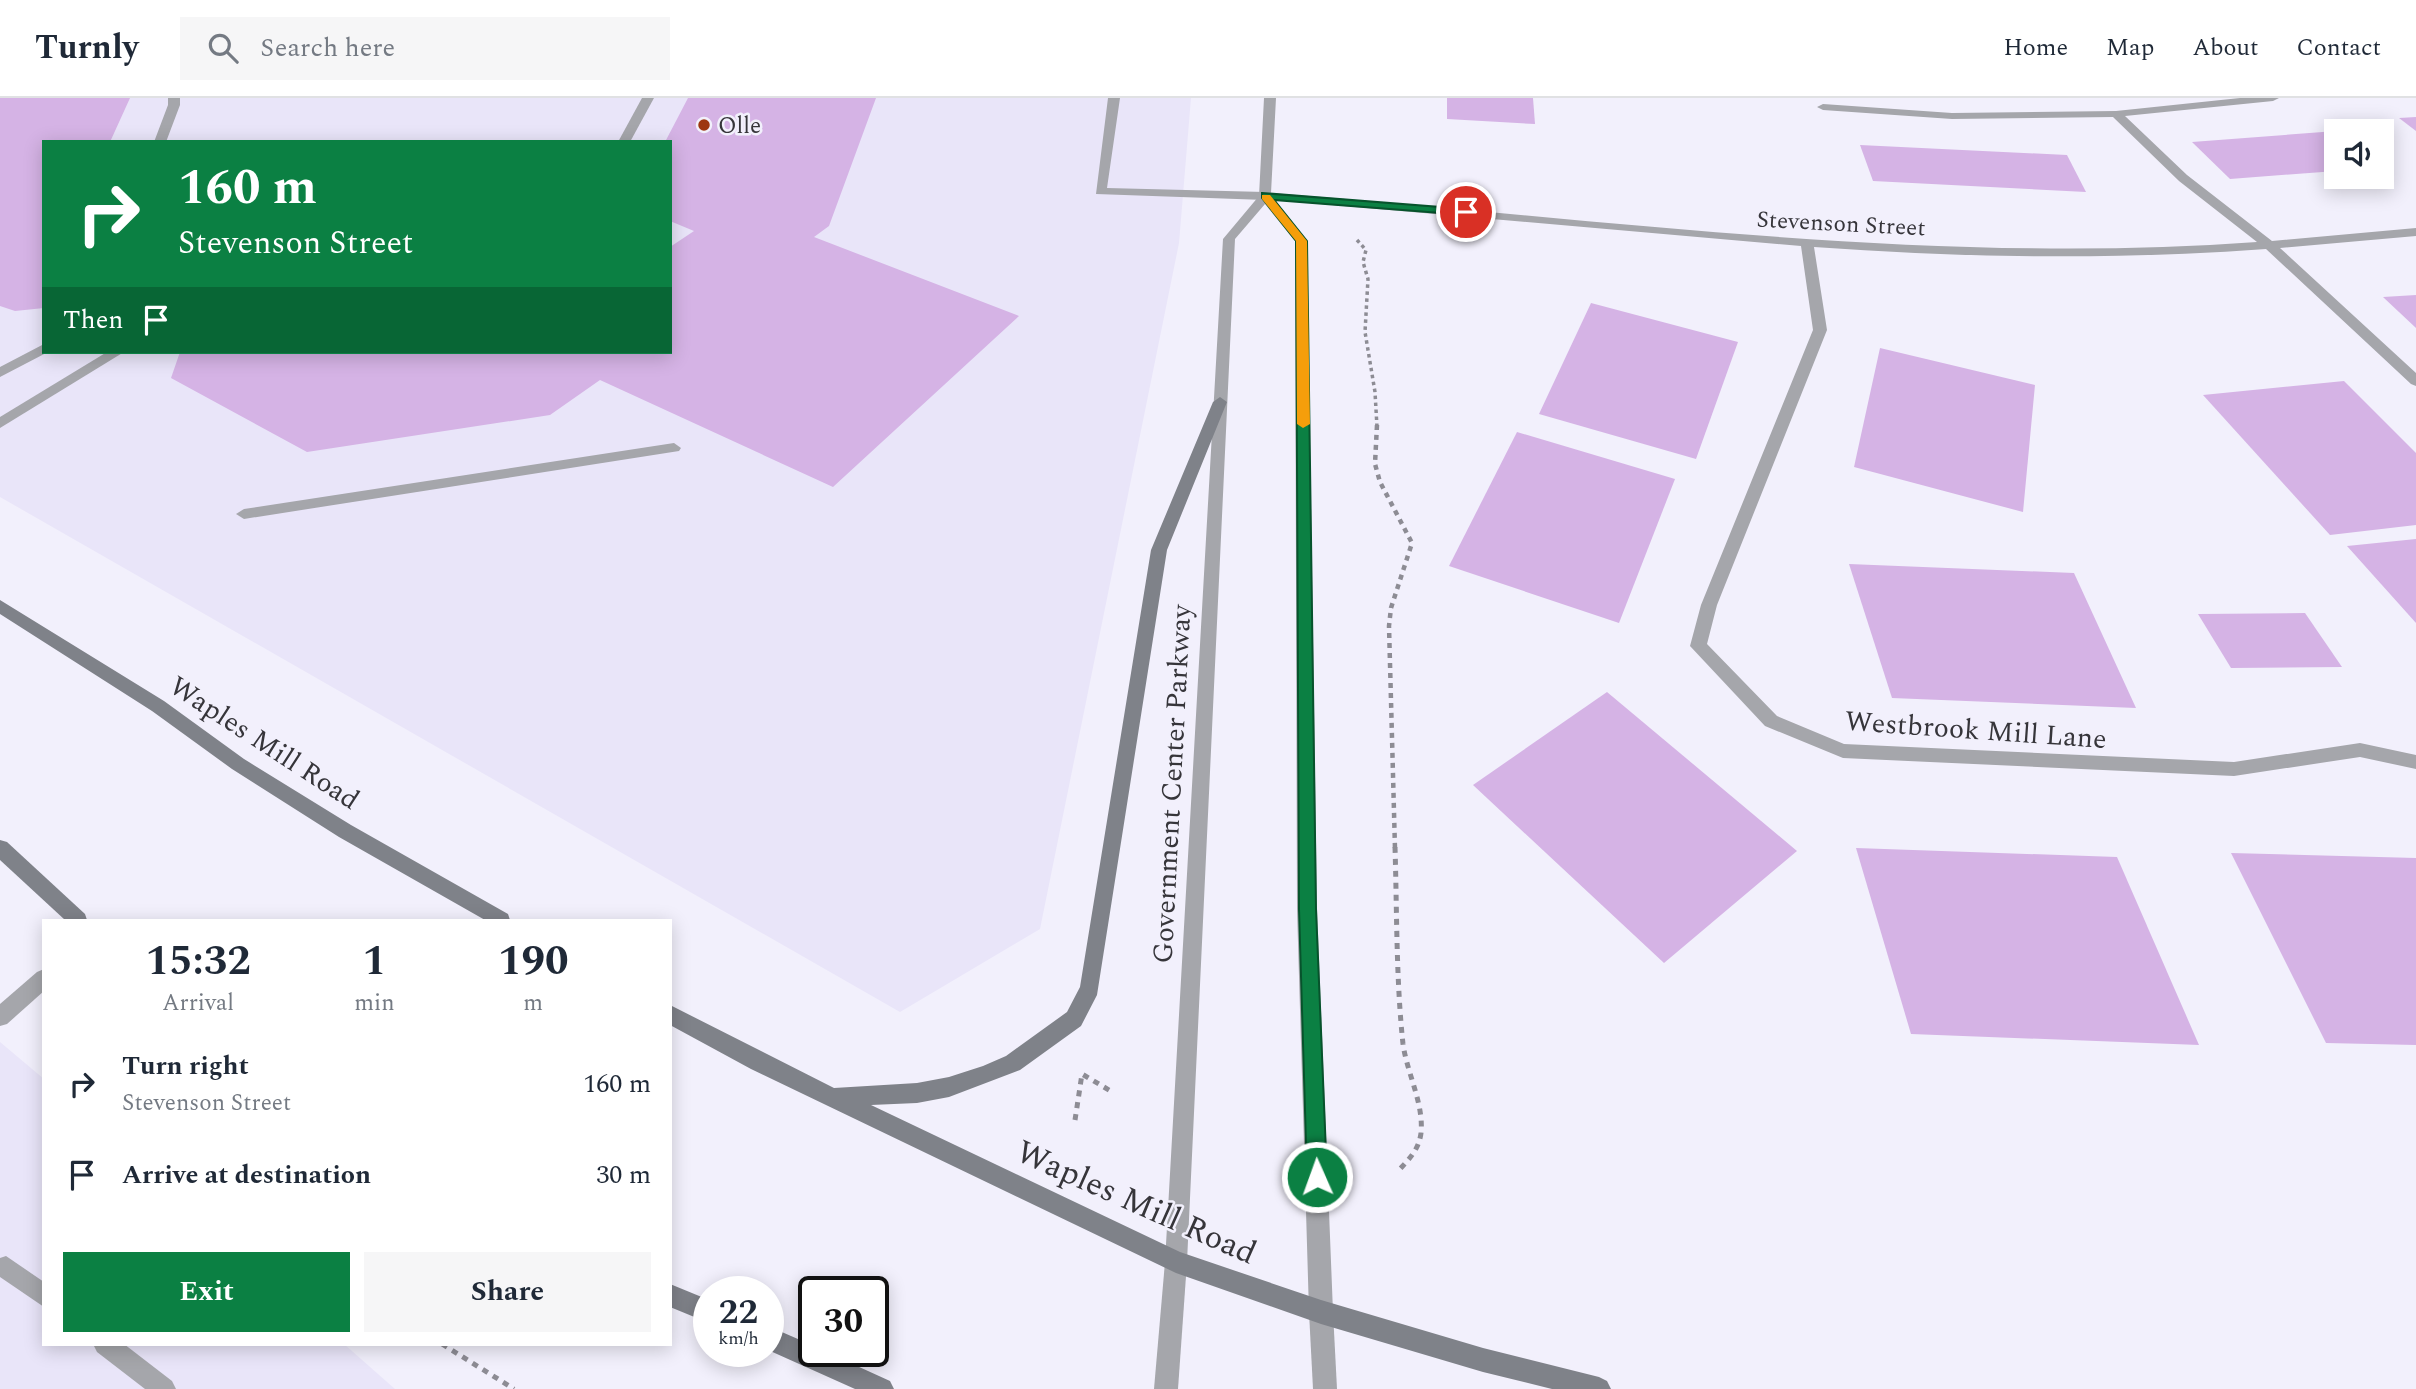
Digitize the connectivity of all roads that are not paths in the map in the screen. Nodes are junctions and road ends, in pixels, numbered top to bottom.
1 (174, 98) edge
2 (648, 98) edge
3 (1114, 98) edge
4 (1270, 98) edge
5 (2273, 98) edge
6 (1824, 107) dead end
7 (2116, 114) junction
8 (161, 140) edge
9 (625, 140) edge
10 (1265, 196) junction
11 (2416, 232) edge
12 (1807, 245) junction
13 (2269, 245) junction
14 (42, 349) edge
15 (114, 354) edge
16 (0, 373) edge
17 (2416, 381) edge
18 (1220, 402) junction
19 (0, 423) edge
20 (674, 448) dead end
21 (244, 514) dead end
22 (0, 606) edge
23 (2416, 762) edge
24 (0, 848) edge
25 (77, 919) edge
26 (499, 919) edge
27 (42, 980) edge
28 (672, 1015) edge
29 (0, 1017) edge
30 (834, 1097) junction
31 (1176, 1262) junction
32 (2, 1268) edge
33 (42, 1295) edge
34 (672, 1296) edge
35 (693, 1305) edge
36 (1321, 1312) junction
37 (784, 1345) edge
38 (109, 1346) edge
39 (164, 1389) edge
40 (882, 1389) edge
41 (1166, 1389) edge
42 (1325, 1389) edge
43 (1599, 1389) edge

1 - 8 street
2 - 9 street
3 - 10 street, Stevenson Street
4 - 10 street
5 - 7 street
6 - 7 street
7 - 13 street
10 - 12 street, Stevenson Street
10 - 18 street, Government Center Parkway
10 - 36 street
11 - 13 street, Stevenson Street
12 - 13 street, Stevenson Street
12 - 23 street, Westbrook Mill Lane
13 - 17 street
14 - 16 street
15 - 19 street
18 - 30 main road
18 - 31 street, Government Center Parkway
20 - 21 street
22 - 26 main road, Waples Mill Road
24 - 25 main road
27 - 29 street
28 - 30 main road, Waples Mill Road
30 - 31 main road, Waples Mill Road
31 - 36 main road, Waples Mill Road
31 - 41 street, Government Center Parkway
32 - 33 street
34 - 35 main road
36 - 42 street
36 - 43 main road, Waples Mill Road
37 - 40 main road
38 - 39 street

